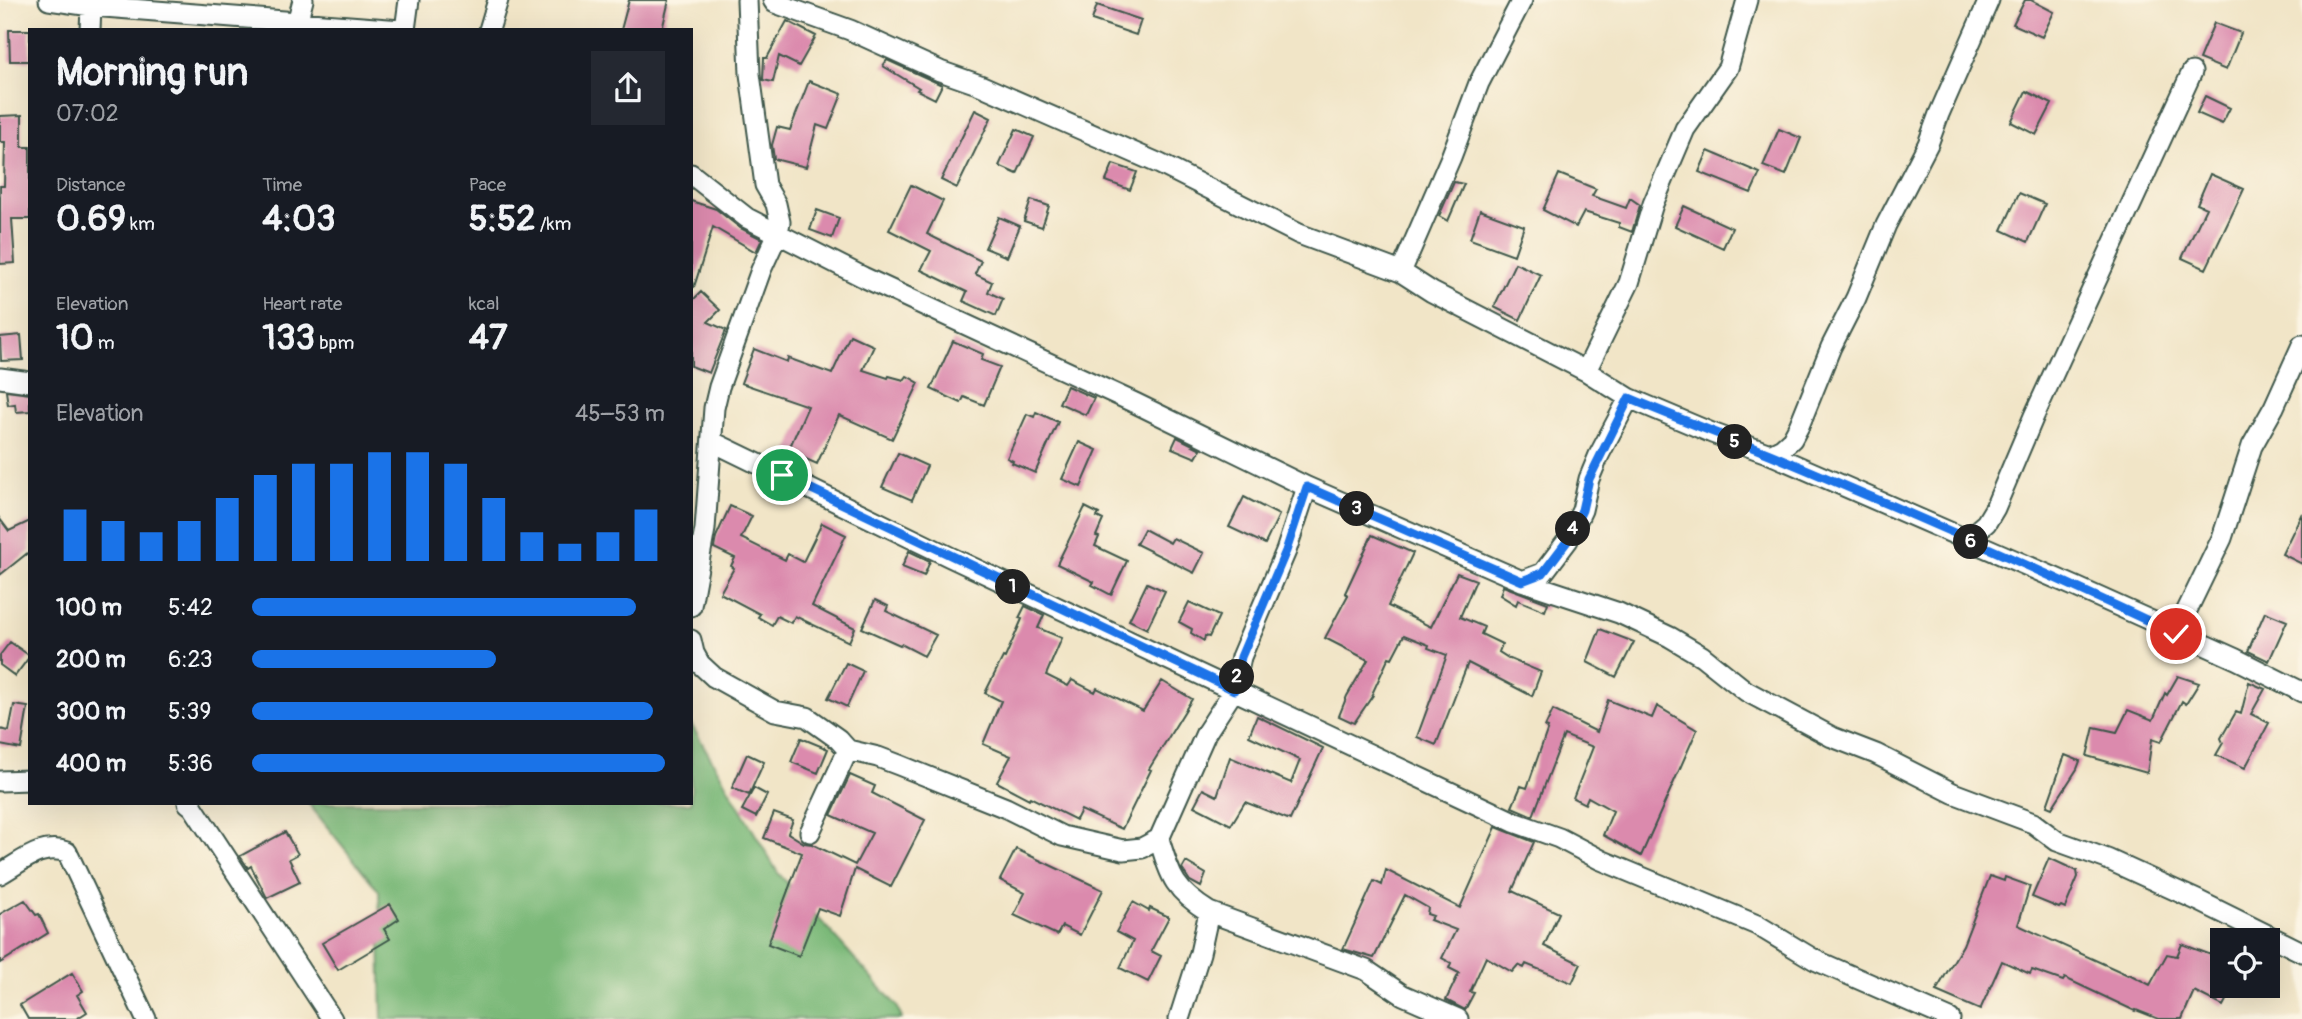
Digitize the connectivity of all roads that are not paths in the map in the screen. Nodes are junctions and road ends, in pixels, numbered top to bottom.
1 (49, 0) edge
2 (303, 0) edge
3 (408, 0) edge
4 (499, 0) edge
5 (747, 0) edge
6 (773, 0) edge
7 (1522, 0) edge
8 (1746, 0) edge
9 (1989, 0) edge
10 (91, 6) junction
11 (297, 23) junction
12 (90, 28) edge
13 (351, 28) edge
14 (403, 28) edge
15 (490, 28) edge
16 (2192, 72) dead end
17 (693, 176) edge
18 (765, 186) junction
19 (747, 218) junction
20 (778, 233) junction
21 (1401, 272) junction
22 (2302, 345) edge
23 (1586, 371) junction
24 (0, 378) edge
25 (28, 382) edge
26 (1629, 398) junction
27 (713, 442) junction
28 (1770, 454) junction
29 (1307, 487) junction
30 (1966, 540) junction
31 (1522, 581) junction
32 (693, 595) edge
33 (2176, 634) junction
34 (693, 649) edge
35 (1234, 690) junction
36 (2302, 692) edge
37 (848, 750) junction
38 (28, 780) edge
39 (0, 781) edge
40 (190, 805) edge
41 (810, 832) dead end
42 (1159, 839) junction
43 (0, 874) edge
44 (1209, 912) junction
45 (2302, 952) edge
46 (146, 1019) edge
47 (332, 1019) edge
48 (1179, 1019) edge
49 (1458, 1019) edge
50 (1950, 1019) edge

1 - 10 street
2 - 11 street
3 - 14 street
4 - 15 street
5 - 18 street
6 - 21 street
7 - 21 street
8 - 23 street
9 - 28 street
10 - 11 street
10 - 12 street
11 - 13 street
16 - 30 street
17 - 19 street
18 - 19 street
18 - 20 street
19 - 20 street
20 - 27 street
20 - 29 street
21 - 23 street
22 - 33 street
23 - 26 street
24 - 25 street
26 - 28 street
26 - 31 street
27 - 32 street
27 - 35 street
28 - 30 street
29 - 31 street
29 - 35 street
30 - 33 street
31 - 45 street
33 - 36 street
34 - 37 street
35 - 42 street
35 - 50 street
37 - 41 street
37 - 42 street
38 - 39 street
40 - 47 street
42 - 44 street
43 - 46 street
44 - 48 street
44 - 49 street

